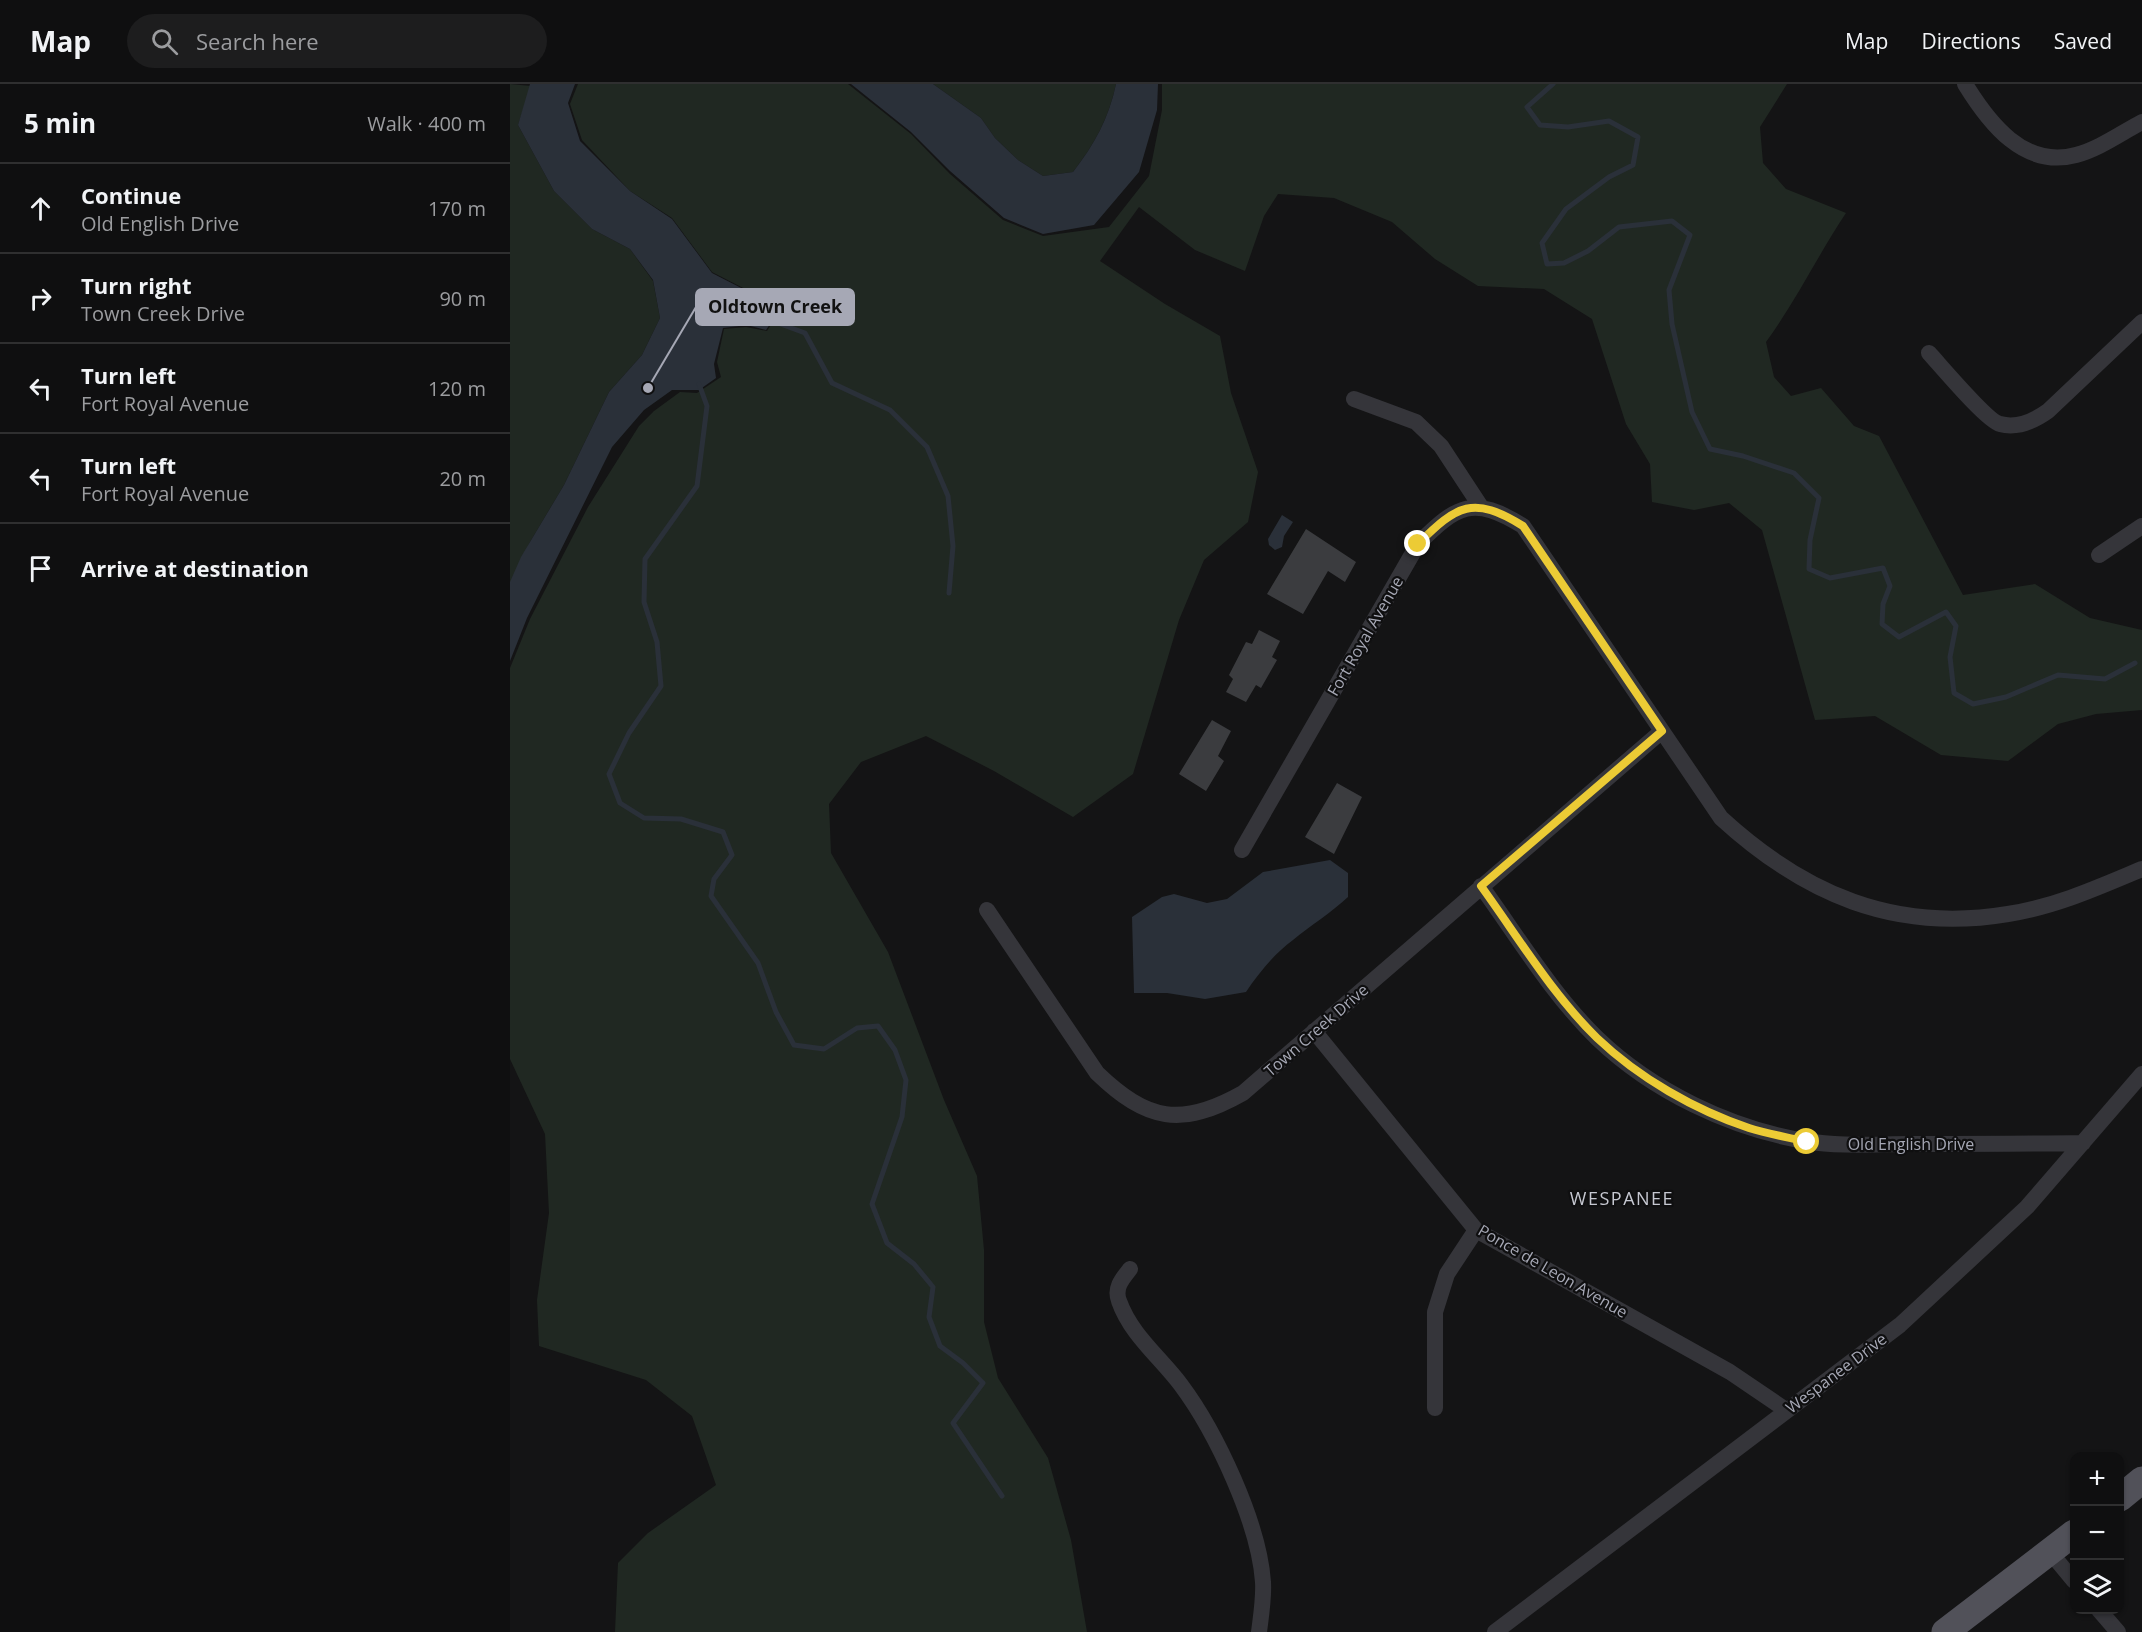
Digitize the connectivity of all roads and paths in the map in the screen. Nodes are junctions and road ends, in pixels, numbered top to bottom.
1 (1965, 84) edge
2 (2142, 122) edge
3 (2142, 322) edge
4 (1929, 353) dead end
5 (1354, 399) dead end
6 (1481, 507) junction
7 (2142, 526) edge
8 (2099, 555) dead end
9 (1662, 731) junction
10 (1242, 850) dead end
11 (2142, 869) edge
12 (1481, 886) junction
13 (987, 910) dead end
14 (1314, 1031) junction
15 (2142, 1074) edge
16 (2083, 1143) junction
17 (1476, 1230) junction
18 (1130, 1269) dead end
19 (1435, 1408) dead end
20 (1786, 1410) junction
21 (2142, 1480) edge
22 (2124, 1495) edge
23 (2070, 1536) edge
24 (2050, 1552) junction
25 (2070, 1576) edge
26 (2102, 1614) edge
27 (1260, 1632) edge
28 (1495, 1632) edge
29 (1945, 1632) edge
30 (2118, 1632) edge

1 - 2 street
3 - 4 street
5 - 6 street
6 - 9 street
6 - 10 street, Fort Royal Avenue
7 - 8 street
9 - 11 street
9 - 12 street, Town Creek Drive
12 - 14 street, Town Creek Drive
12 - 16 street, Old English Drive
13 - 14 street, Town Creek Drive
14 - 17 street, Ponce de Leon Avenue
15 - 16 street, Wespanee Drive
16 - 20 street, Wespanee Drive
17 - 19 street
17 - 20 street, Ponce de Leon Avenue
18 - 27 street
20 - 28 street, Wespanee Drive
21 - 22 main road
23 - 24 main road
24 - 25 street
24 - 29 main road
26 - 30 street

